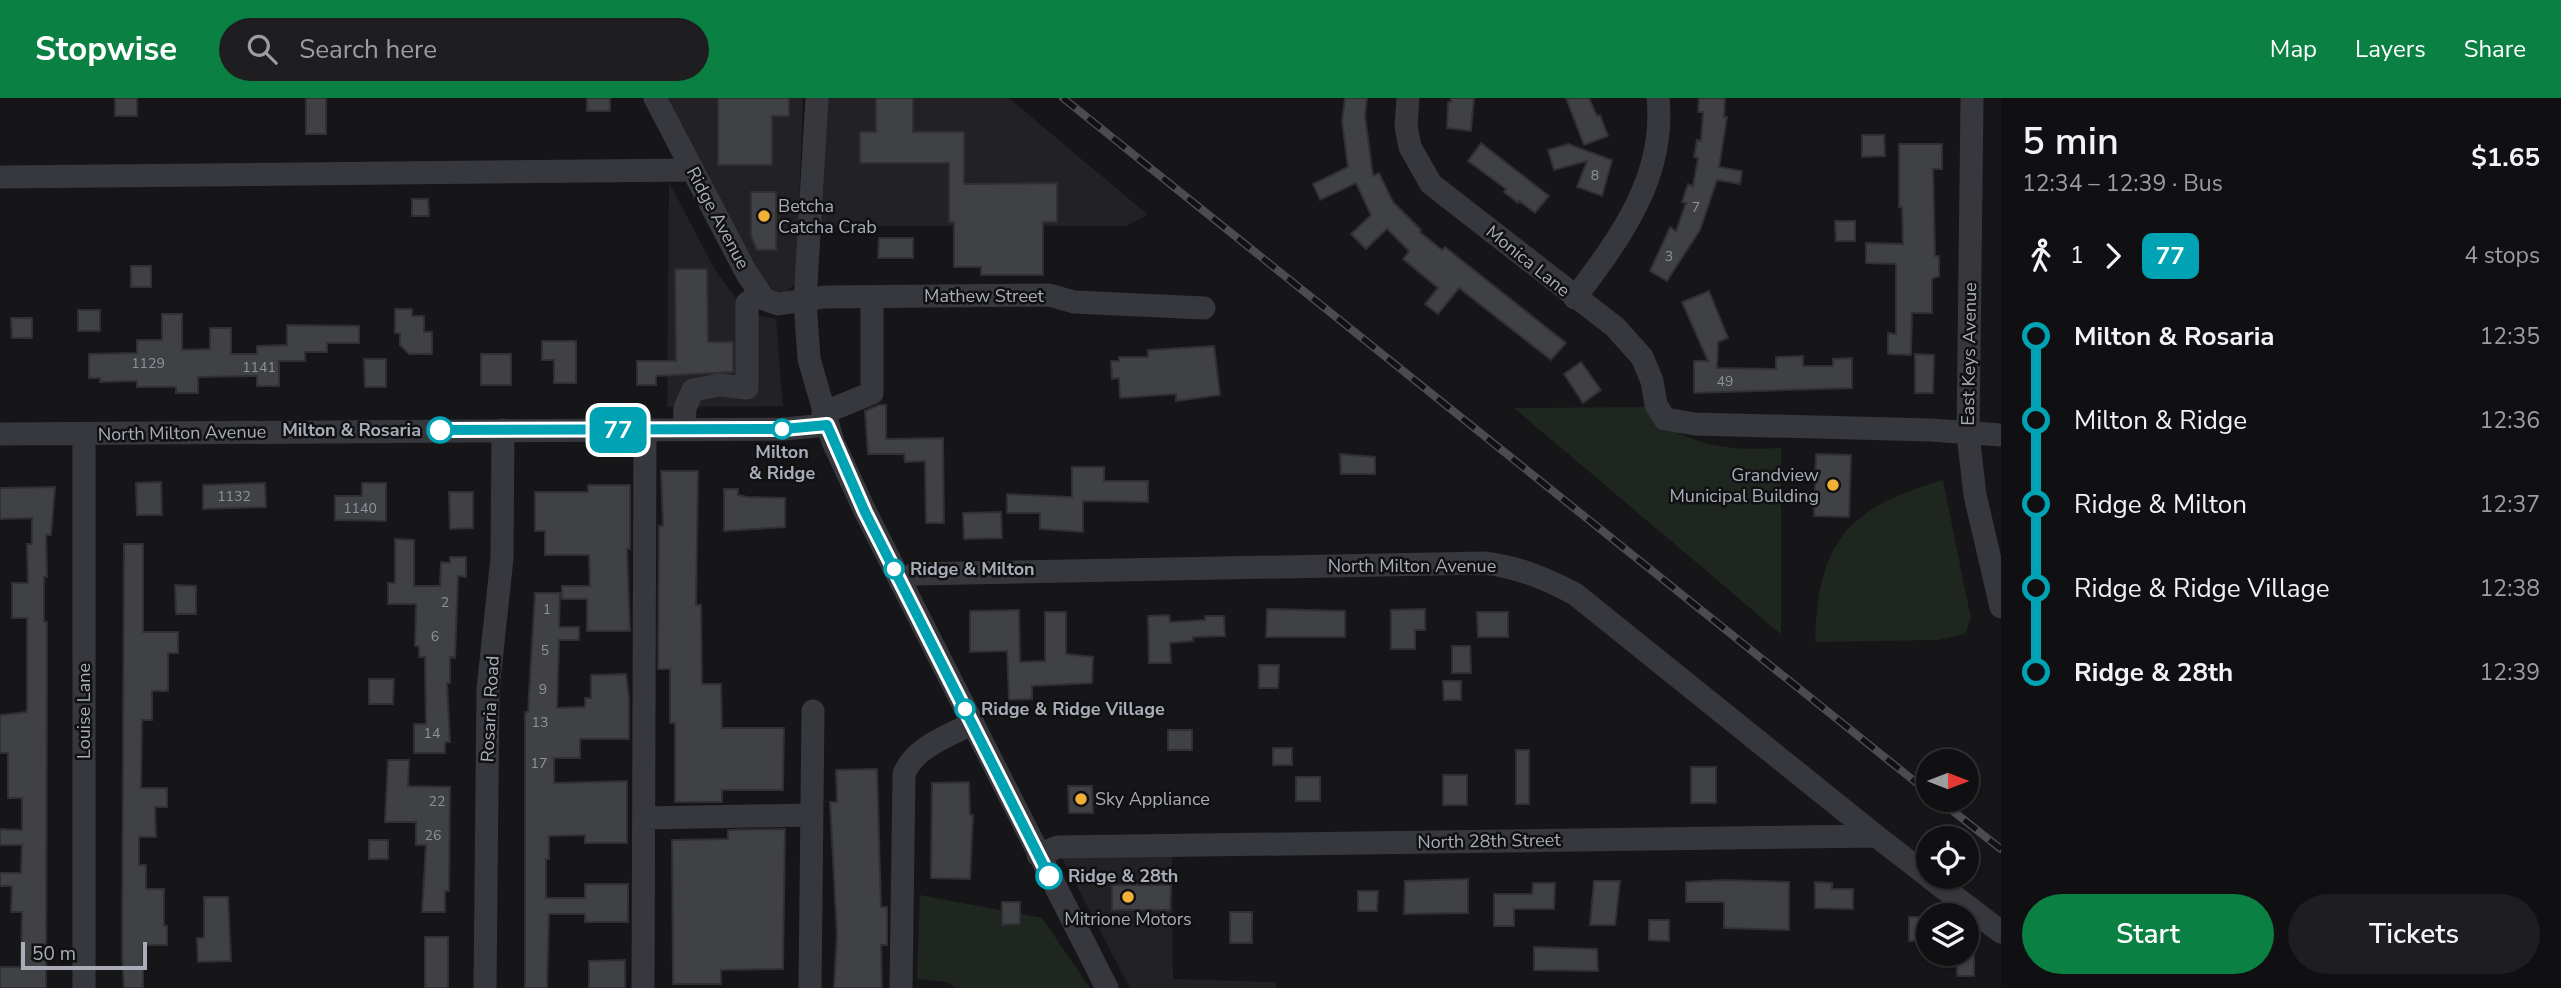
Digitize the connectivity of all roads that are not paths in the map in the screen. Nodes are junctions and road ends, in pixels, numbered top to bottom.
1 (655, 98) edge
2 (817, 98) edge
3 (1408, 98) edge
4 (1658, 98) edge
5 (1972, 98) edge
6 (692, 170) junction
7 (0, 177) edge
8 (760, 295) junction
9 (872, 297) junction
10 (1574, 298) junction
11 (805, 300) junction
12 (1204, 308) dead end
13 (825, 419) junction
14 (503, 430) junction
15 (646, 430) junction
16 (684, 430) junction
17 (0, 434) edge
18 (85, 434) junction
19 (1968, 435) junction
20 (2001, 435) edge
21 (900, 581) junction
22 (2001, 607) edge
23 (813, 711) dead end
24 (973, 723) junction
25 (811, 815) junction
26 (644, 818) junction
27 (1876, 836) junction
28 (1038, 855) junction
29 (1916, 866) edge
30 (1946, 889) edge
31 (2001, 932) edge
32 (84, 988) edge
33 (485, 988) edge
34 (643, 988) edge
35 (810, 988) edge
36 (901, 988) edge
37 (1107, 988) edge

1 - 6 street, Ridge Avenue
2 - 11 street
3 - 10 street, Monica Lane
4 - 10 street
5 - 19 street, East Keys Avenue
6 - 7 street
6 - 8 street, Ridge Avenue
8 - 11 street
8 - 16 street
9 - 11 street, Mathew Street
9 - 12 street, Mathew Street
9 - 13 street
10 - 19 street, Monica Lane
11 - 13 street
13 - 16 street, North Milton Avenue
13 - 21 street
14 - 15 street, North Milton Avenue
14 - 18 street, North Milton Avenue
14 - 33 street, Rosaria Road
15 - 16 street, North Milton Avenue
15 - 26 street
17 - 18 street, North Milton Avenue
18 - 32 street, Louise Lane
19 - 20 street
19 - 22 street, East Keys Avenue
21 - 24 street
21 - 27 street, North Milton Avenue
23 - 25 street
24 - 28 street
24 - 36 street
25 - 26 street
25 - 35 street
26 - 34 street
27 - 28 street, North 28th Street
27 - 29 street
28 - 37 street
30 - 31 street

